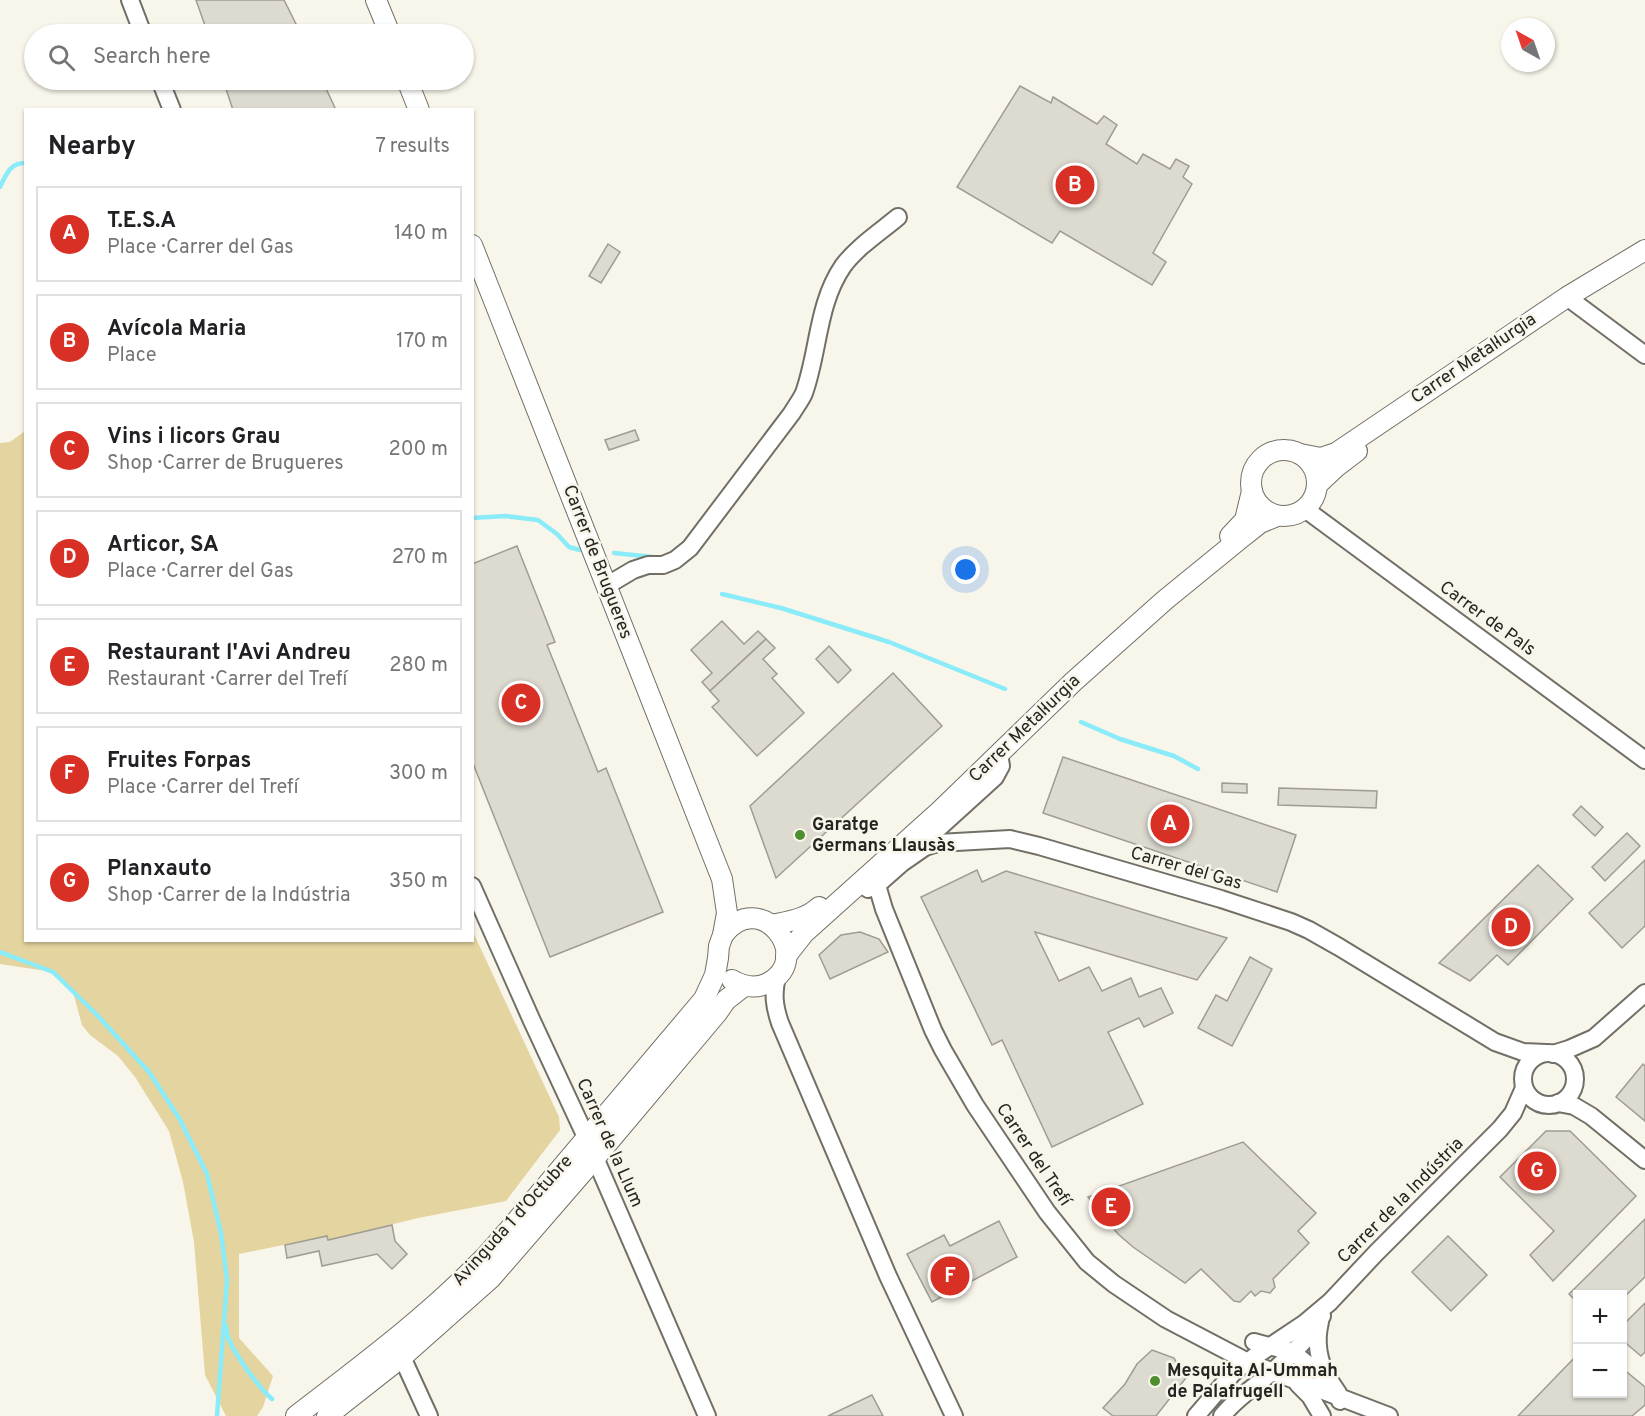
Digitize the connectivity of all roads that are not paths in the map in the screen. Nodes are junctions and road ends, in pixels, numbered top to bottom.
1 (130, 0) edge
2 (376, 0) edge
3 (139, 24) edge
4 (386, 24) edge
5 (164, 90) edge
6 (411, 90) edge
7 (171, 108) edge
8 (418, 108) edge
9 (898, 217) dead end
10 (474, 250) edge
11 (1645, 250) edge
12 (1645, 263) edge
13 (1572, 300) junction
14 (1645, 355) edge
15 (1300, 454) junction
16 (1318, 484) junction
17 (1252, 491) junction
18 (1305, 509) junction
19 (1277, 516) junction
20 (606, 586) junction
21 (999, 754) junction
22 (1645, 759) edge
23 (925, 847) junction
24 (722, 879) junction
25 (877, 885) junction
26 (474, 890) edge
27 (849, 893) junction
28 (767, 922) junction
29 (723, 935) junction
30 (786, 956) junction
31 (718, 958) junction
32 (777, 976) junction
33 (746, 986) junction
34 (1645, 993) edge
35 (710, 1006) junction
36 (780, 1023) junction
37 (1594, 1038) junction
38 (1495, 1042) junction
39 (1550, 1053) junction
40 (1574, 1079) junction
41 (1523, 1084) junction
42 (1551, 1104) junction
43 (1591, 1116) junction
44 (1500, 1129) junction
45 (586, 1137) junction
46 (595, 1158) junction
47 (1645, 1160) edge
48 (1312, 1321) junction
49 (1208, 1341) junction
50 (396, 1350) junction
51 (1292, 1352) junction
52 (1259, 1360) junction
53 (1291, 1379) junction
54 (1330, 1381) junction
55 (1223, 1383) junction
56 (1342, 1406) edge
57 (296, 1416) edge
58 (327, 1416) edge
59 (429, 1416) edge
60 (707, 1416) edge
61 (954, 1416) edge
62 (1196, 1416) edge
63 (1220, 1416) edge
64 (1322, 1416) edge
65 (1389, 1416) edge

1 - 3 street
2 - 4 main road
5 - 7 street
6 - 8 main road
9 - 20 street
10 - 20 main road, Carrer de Brugueres
11 - 13 main road, Carrer Metal·lurgia
12 - 13 main road, Carrer Metal·lurgia
13 - 14 street
13 - 15 main road, Carrer Metal·lurgia
13 - 16 main road, Carrer Metal·lurgia
15 - 16 main road
15 - 17 main road
16 - 18 main road
17 - 19 main road
17 - 28 main road, Carrer Metal·lurgia
18 - 19 main road
18 - 22 street, Carrer de Pals
19 - 21 main road, Carrer Metal·lurgia
20 - 24 main road, Carrer de Brugueres
21 - 23 street
21 - 27 main road, Carrer Metal·lurgia
23 - 25 street, Carrer del Gas
23 - 38 street, Carrer del Gas
24 - 28 main road
24 - 29 main road
25 - 27 street, Carrer del Gas
25 - 49 street, Carrer del Trefí
26 - 45 street, Carrer de la Llum
27 - 30 main road, Carrer Metal·lurgia
28 - 29 main road
28 - 30 main road
29 - 31 main road
30 - 32 main road
31 - 33 main road
31 - 35 main road
32 - 33 main road
32 - 36 street
33 - 35 main road
33 - 36 street
34 - 37 street
35 - 45 main road, Avinguda 1 d'Octubre
35 - 46 main road, Avinguda 1 d'Octubre
36 - 61 street
37 - 39 street
37 - 40 street
38 - 39 street, Carrer del Gas
38 - 41 street, Carrer del Gas
39 - 40 street
39 - 41 street
40 - 42 street
40 - 43 street
41 - 42 street
41 - 44 street, Carrer de la Indústria
42 - 43 street
42 - 44 street, Carrer de la Indústria
43 - 47 street
44 - 48 street, Carrer de la Indústria
45 - 46 street, Carrer de la Llum
45 - 50 main road, Avinguda 1 d'Octubre
46 - 50 main road, Avinguda 1 d'Octubre
46 - 60 street, Carrer de la Llum
48 - 51 street, Carrer de la Indústria
48 - 52 street, Carrer de la Indústria
48 - 54 street
49 - 52 street, Carrer del Trefí
49 - 55 street
50 - 57 main road, Avinguda 1 d'Octubre
50 - 58 main road, Avinguda 1 d'Octubre
50 - 59 street
51 - 52 street
51 - 52 street, Carrer de la Indústria
51 - 54 street
52 - 53 street
52 - 55 street, Carrer de la Indústria
52 - 63 street
53 - 56 street
53 - 64 street
54 - 56 street
55 - 62 street, Carrer de la Indústria
56 - 65 street

